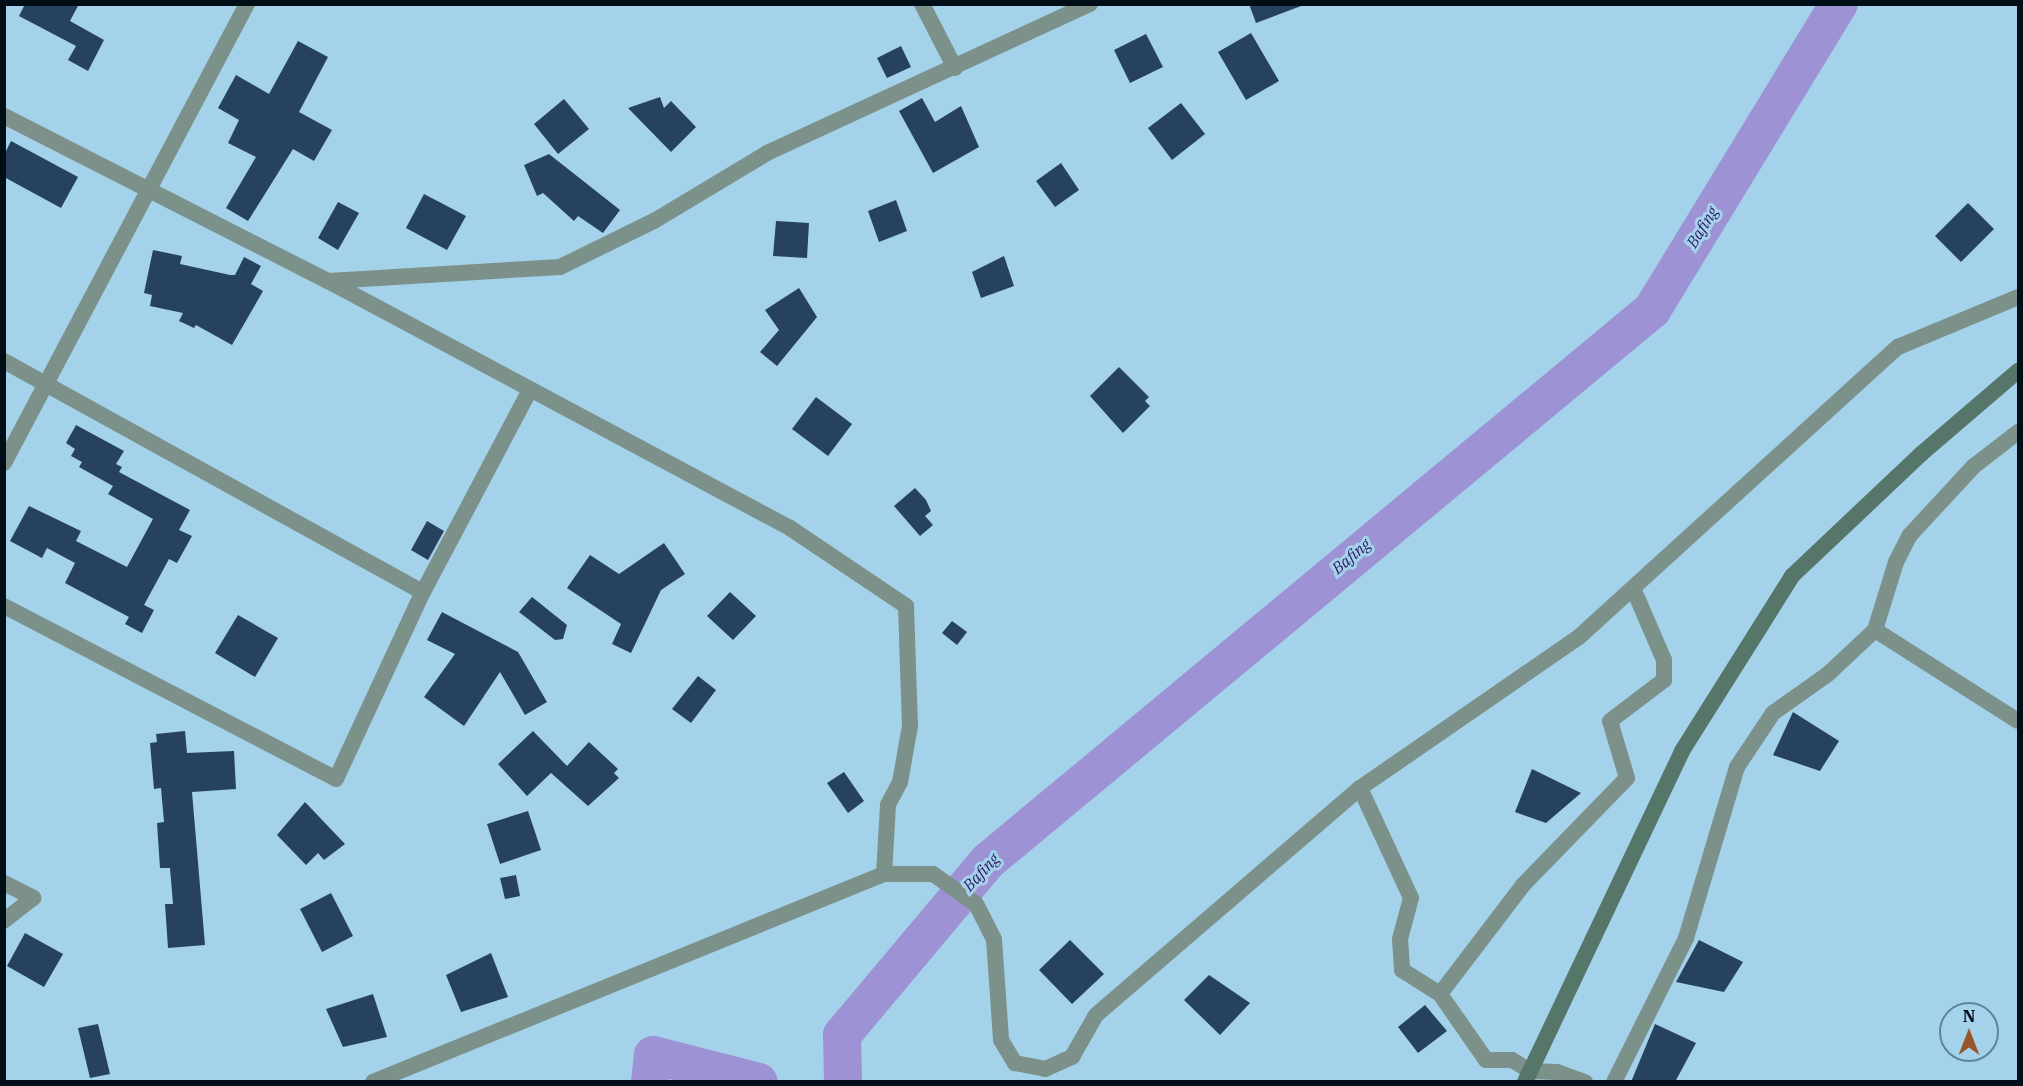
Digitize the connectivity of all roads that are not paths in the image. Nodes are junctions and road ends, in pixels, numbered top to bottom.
1 (247, 4) edge
2 (259, 4) edge
3 (922, 4) edge
4 (1090, 4) edge
5 (236, 24) junction
6 (955, 68) junction
7 (4, 116) edge
8 (148, 191) junction
9 (328, 281) junction
10 (2019, 297) edge
11 (4, 361) edge
12 (2019, 371) edge
13 (46, 385) junction
14 (530, 390) junction
15 (2019, 432) edge
16 (4, 464) edge
17 (1633, 588) junction
18 (423, 592) junction
19 (4, 606) edge
20 (1875, 630) junction
21 (2019, 721) edge
22 (1360, 788) junction
23 (884, 874) junction
24 (4, 883) edge
25 (4, 921) edge
26 (1440, 994) junction
27 (1527, 1076) edge
28 (373, 1082) edge
29 (1585, 1082) edge
30 (1614, 1082) edge

1 - 5 street
2 - 5 street
3 - 6 street
4 - 6 street
5 - 8 street
6 - 9 street
7 - 8 street
8 - 9 street
8 - 13 street
9 - 14 street
10 - 17 street
11 - 13 street
12 - 27 main road
13 - 16 street
13 - 18 street
14 - 18 street
14 - 23 street
15 - 20 street
17 - 22 street
17 - 26 street
18 - 19 street
20 - 21 street
20 - 30 street
22 - 23 street
22 - 26 street
23 - 28 street
24 - 25 street
26 - 27 street
27 - 29 street

